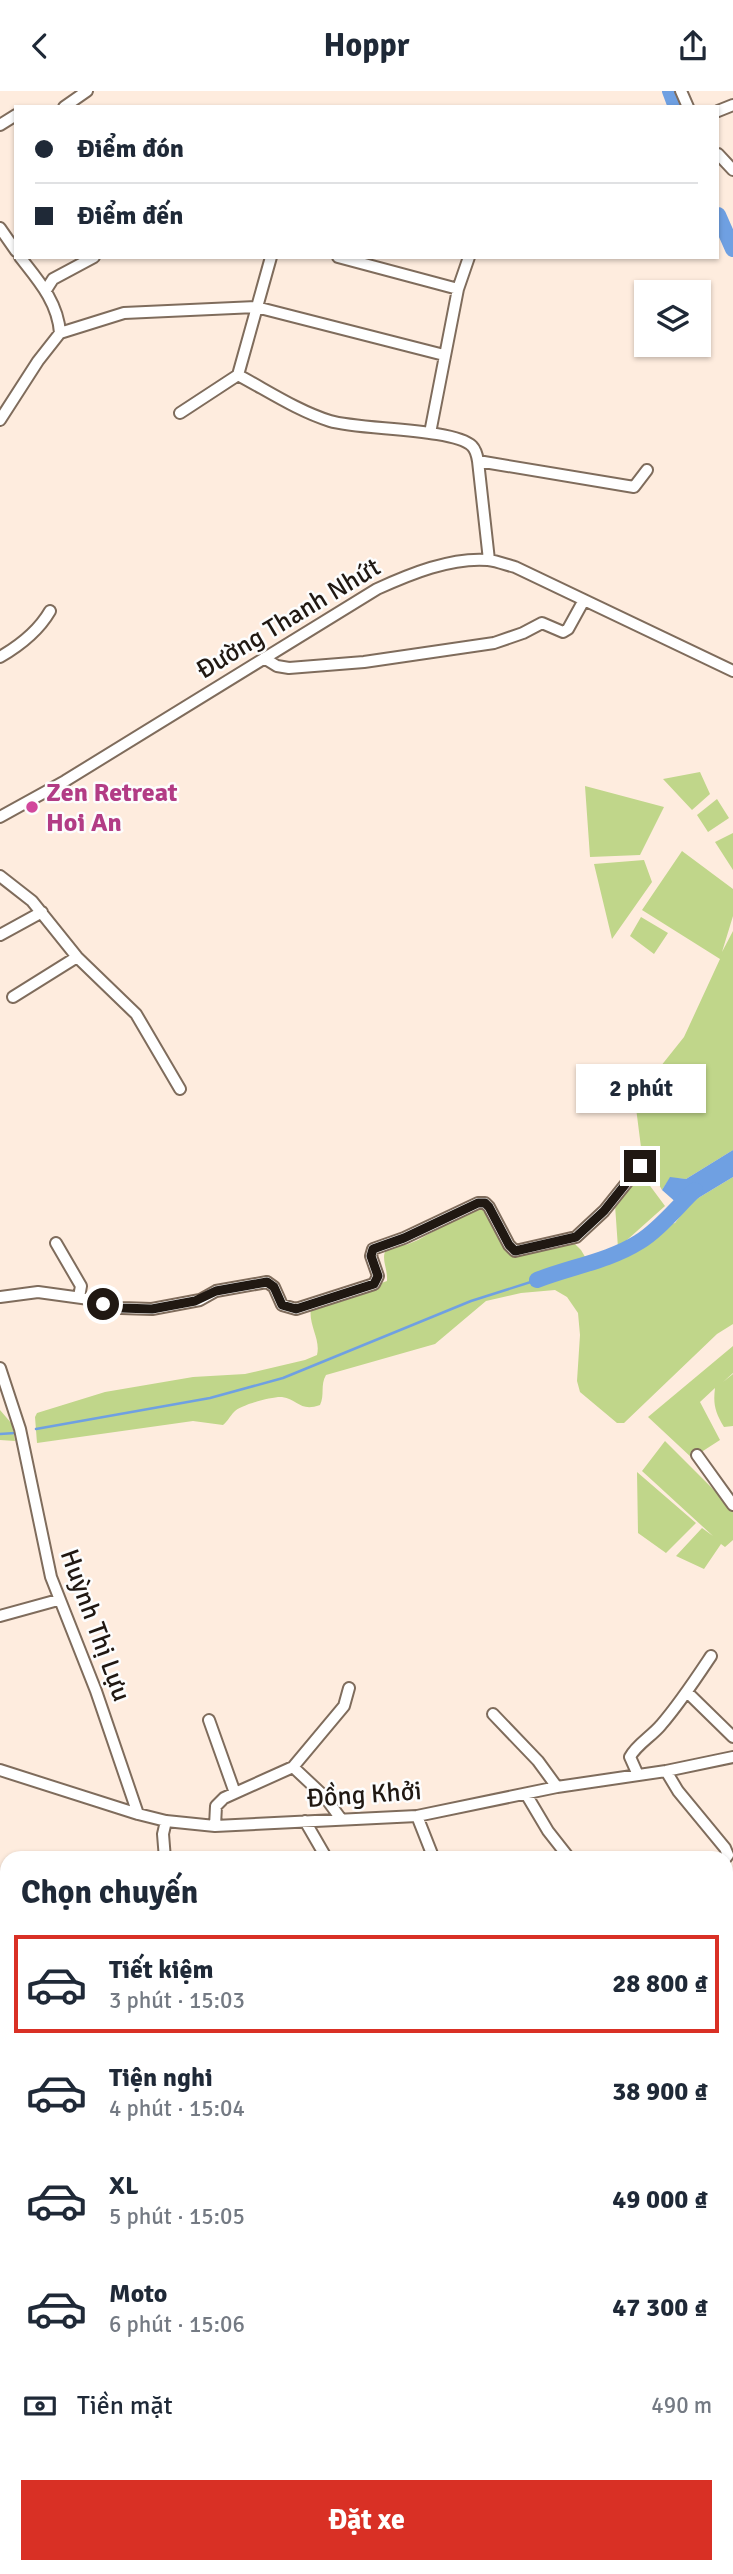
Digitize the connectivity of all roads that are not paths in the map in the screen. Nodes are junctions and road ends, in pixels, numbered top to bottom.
1 (87, 91) edge
2 (67, 105) edge
3 (719, 155) edge
4 (733, 170) edge
5 (0, 228) edge
6 (14, 248) edge
7 (22, 259) edge
8 (90, 259) edge
9 (270, 259) edge
10 (346, 259) edge
11 (467, 259) edge
12 (458, 289) junction
13 (46, 290) junction
14 (256, 307) junction
15 (60, 333) junction
16 (444, 355) junction
17 (238, 375) junction
18 (180, 413) dead end
19 (0, 419) edge
20 (430, 433) junction
21 (478, 461) junction
22 (647, 470) dead end
23 (489, 561) junction
24 (584, 600) junction
25 (50, 611) dead end
26 (0, 657) edge
27 (264, 658) junction
28 (733, 671) edge
29 (0, 817) edge
30 (0, 876) edge
31 (41, 912) junction
32 (0, 935) edge
33 (77, 957) junction
34 (13, 997) dead end
35 (180, 1089) dead end
36 (640, 1166) dead end
37 (56, 1243) dead end
38 (0, 1297) edge
39 (79, 1297) junction
40 (0, 1367) edge
41 (697, 1455) dead end
42 (733, 1505) edge
43 (58, 1600) junction
44 (0, 1616) edge
45 (710, 1656) dead end
46 (349, 1688) dead end
47 (687, 1692) junction
48 (493, 1714) dead end
49 (209, 1720) dead end
50 (733, 1737) edge
51 (733, 1757) edge
52 (293, 1767) junction
53 (0, 1770) edge
54 (666, 1771) junction
55 (638, 1775) junction
56 (557, 1787) junction
57 (235, 1793) junction
58 (526, 1794) junction
59 (138, 1814) junction
60 (416, 1816) junction
61 (341, 1819) junction
62 (166, 1821) junction
63 (305, 1821) junction
64 (215, 1826) junction
65 (164, 1851) edge
66 (322, 1851) edge
67 (431, 1851) edge
68 (564, 1851) edge
69 (726, 1851) edge

1 - 2 street
3 - 4 street
5 - 6 street
7 - 13 street
8 - 13 street
9 - 14 street
10 - 12 street
11 - 12 street
12 - 16 street
13 - 15 street
14 - 15 street
14 - 16 street
14 - 17 street
15 - 19 street
16 - 20 street
17 - 18 street
17 - 20 street
20 - 21 street
21 - 22 street
21 - 23 street
23 - 24 street, Đường Thanh Nhứt
23 - 27 street, Đường Thanh Nhứt
24 - 27 street
24 - 28 street, Đường Thanh Nhứt
25 - 26 street
27 - 29 street, Đường Thanh Nhứt
30 - 31 street
31 - 32 street
31 - 33 street
33 - 34 street
33 - 35 street
36 - 39 street
37 - 39 street
38 - 39 street
40 - 43 street, Huỳnh Thị Lựu
41 - 42 street
43 - 44 street
43 - 59 street, Huỳnh Thị Lựu
45 - 47 street
46 - 52 street
47 - 50 street
47 - 55 street
48 - 56 street
49 - 57 street
51 - 54 street, Đồng Khởi
52 - 57 street
52 - 61 street
53 - 59 street, Đồng Khởi
54 - 55 street, Đồng Khởi
54 - 69 street
55 - 56 street, Đồng Khởi
56 - 58 street, Đồng Khởi
57 - 64 street
58 - 60 street, Đồng Khởi
58 - 68 street
59 - 62 street, Đồng Khởi
60 - 61 street, Đồng Khởi
60 - 67 street
61 - 63 street, Đồng Khởi
62 - 64 street, Đồng Khởi
62 - 65 street
63 - 64 street, Đồng Khởi
63 - 66 street

